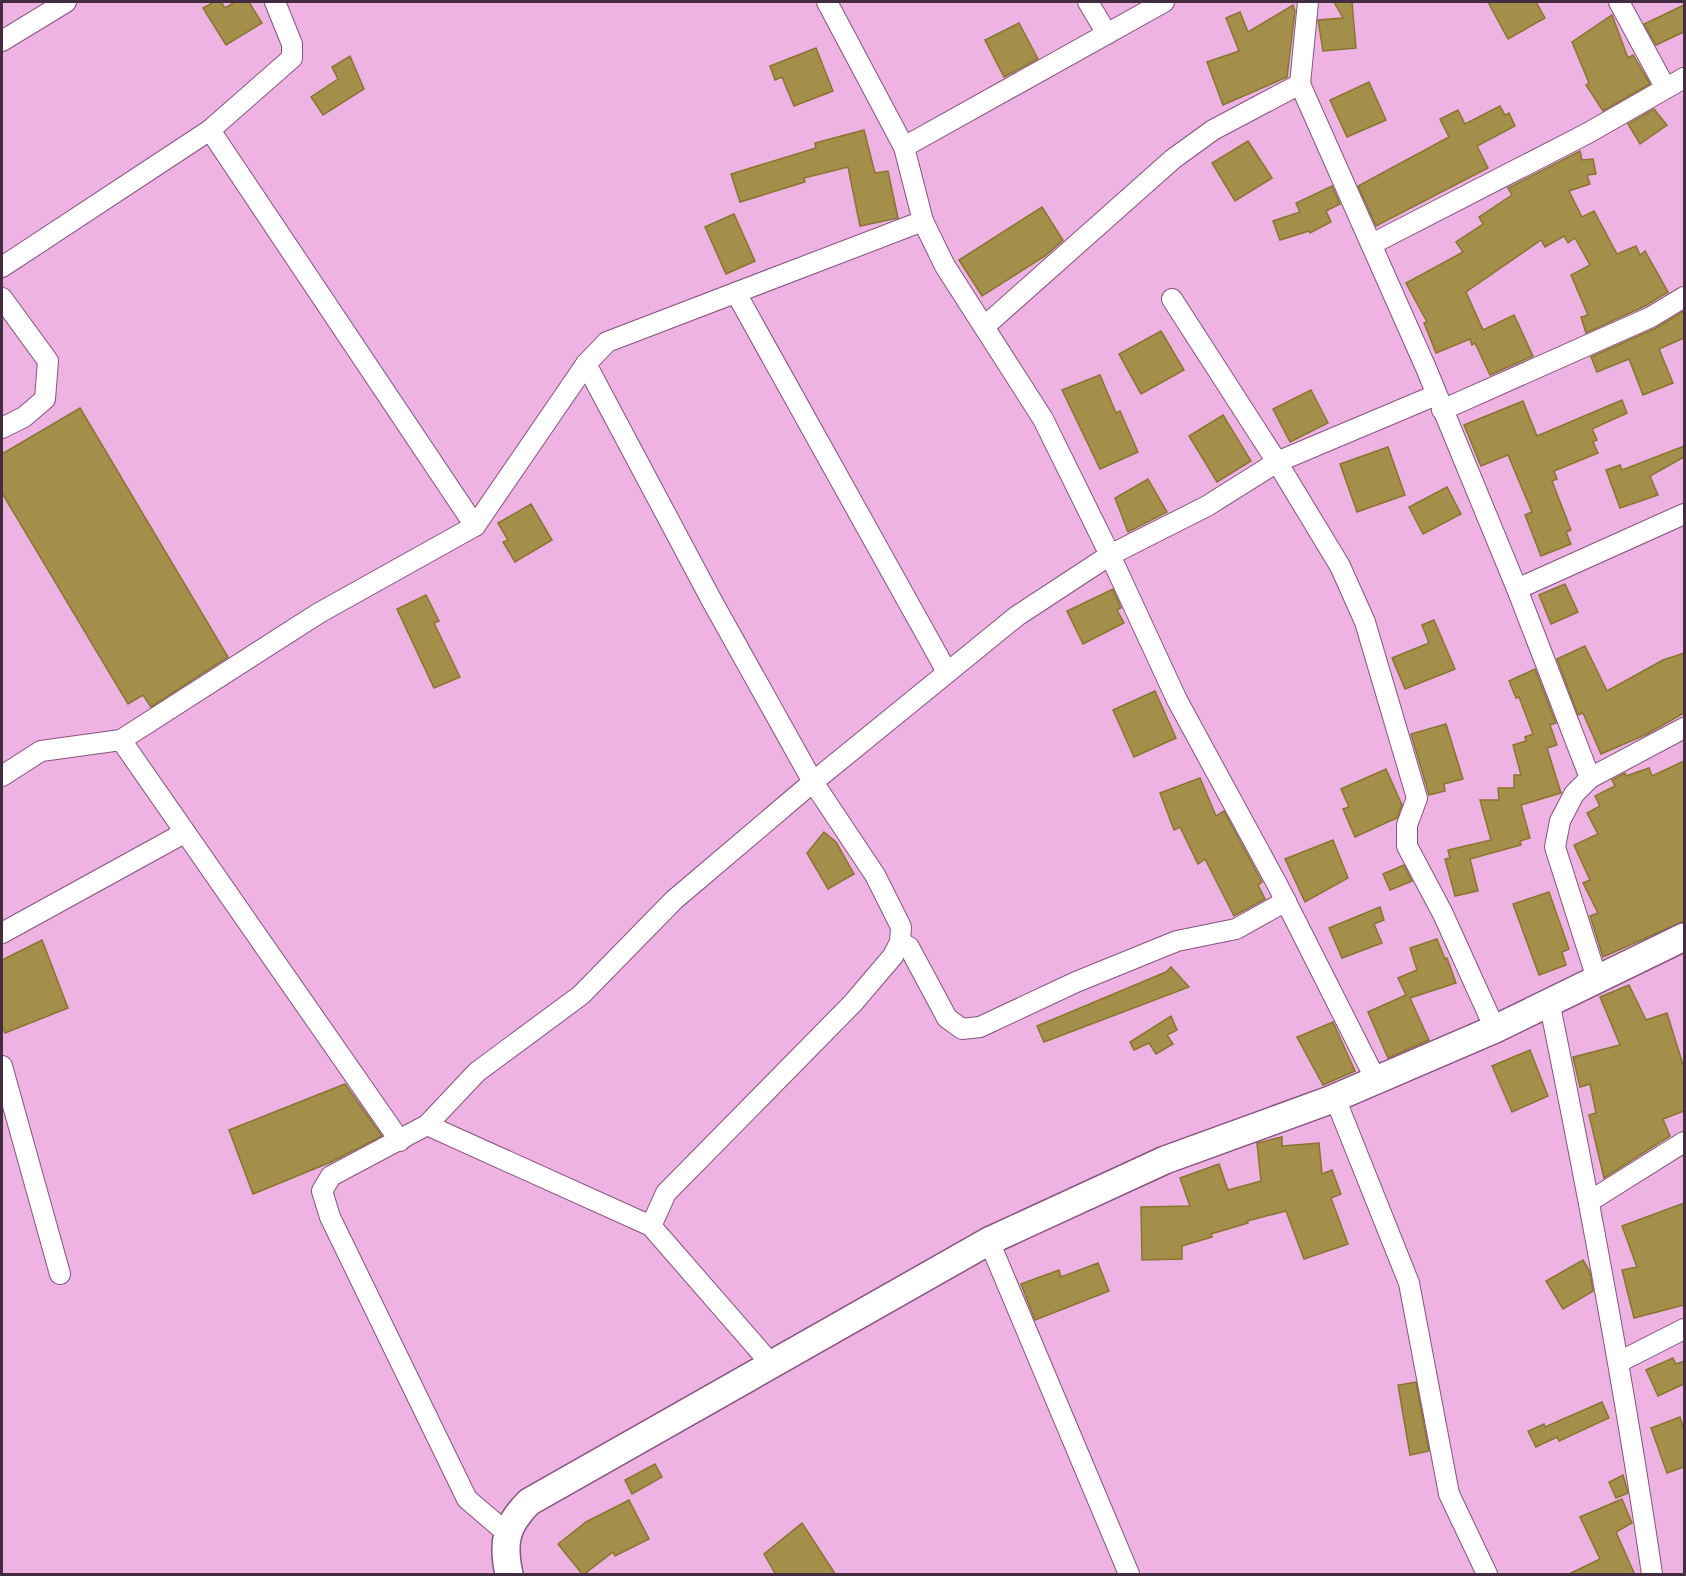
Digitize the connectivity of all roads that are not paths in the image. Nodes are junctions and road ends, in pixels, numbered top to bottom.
1 (66, 2) edge
2 (275, 2) edge
3 (827, 2) edge
4 (1088, 2) edge
5 (1164, 2) edge
6 (1308, 2) edge
7 (1619, 2) edge
8 (1107, 34) junction
9 (2, 41) edge
10 (1684, 78) edge
11 (1300, 84) junction
12 (1665, 87) junction
13 (210, 130) junction
14 (904, 147) junction
15 (923, 221) junction
16 (1372, 244) junction
17 (2, 267) edge
18 (735, 293) junction
19 (1684, 297) edge
20 (2, 298) edge
21 (1172, 299) dead end
22 (985, 326) junction
23 (586, 363) junction
24 (1439, 403) junction
25 (2, 428) edge
26 (1277, 462) junction
27 (1684, 514) edge
28 (475, 526) junction
29 (1110, 555) junction
30 (1517, 589) junction
31 (947, 672) junction
32 (1684, 728) edge
33 (121, 740) junction
34 (2, 776) edge
35 (1590, 778) junction
36 (813, 782) junction
37 (184, 833) junction
38 (1286, 902) junction
39 (2, 933) edge
40 (1684, 937) edge
41 (900, 942) junction
42 (1597, 979) junction
43 (1549, 1001) junction
44 (1495, 1029) junction
45 (2, 1066) edge
46 (1376, 1080) junction
47 (1335, 1098) junction
48 (427, 1125) junction
49 (400, 1141) junction
50 (1684, 1142) edge
51 (1590, 1201) junction
52 (651, 1226) junction
53 (989, 1240) junction
54 (60, 1274) dead end
55 (1684, 1329) edge
56 (1619, 1362) junction
57 (772, 1365) junction
58 (508, 1534) junction
59 (509, 1575) edge
60 (1129, 1575) edge
61 (1486, 1575) edge
62 (1652, 1575) edge

1 - 9 street
2 - 13 street
3 - 14 street
4 - 8 street
5 - 8 street
6 - 11 street
7 - 12 street
8 - 14 street
10 - 12 street
11 - 16 street
11 - 22 street
12 - 16 street
13 - 17 street
13 - 28 street
14 - 15 street
15 - 18 street
15 - 22 street
16 - 24 street
18 - 23 street
18 - 31 street
19 - 24 street
20 - 25 street
21 - 26 street
22 - 29 street
23 - 28 street
23 - 36 street
24 - 26 street
24 - 30 street
26 - 29 street
26 - 44 street
27 - 30 street
28 - 33 street
29 - 31 street
29 - 38 street
30 - 35 street
31 - 36 street
32 - 35 street
33 - 34 street
33 - 37 street
35 - 42 street
36 - 41 street
36 - 48 street
37 - 39 street
37 - 49 street
38 - 41 street
38 - 46 street
40 - 42 street
41 - 52 street
42 - 43 street
43 - 44 street
43 - 51 street
44 - 46 street
45 - 54 street
46 - 47 street
47 - 53 street
47 - 61 street
48 - 49 street
48 - 52 street
49 - 58 street
50 - 51 street
51 - 56 street
52 - 57 street
53 - 57 street
53 - 60 street
55 - 56 street
56 - 62 street
57 - 58 street
58 - 59 street

